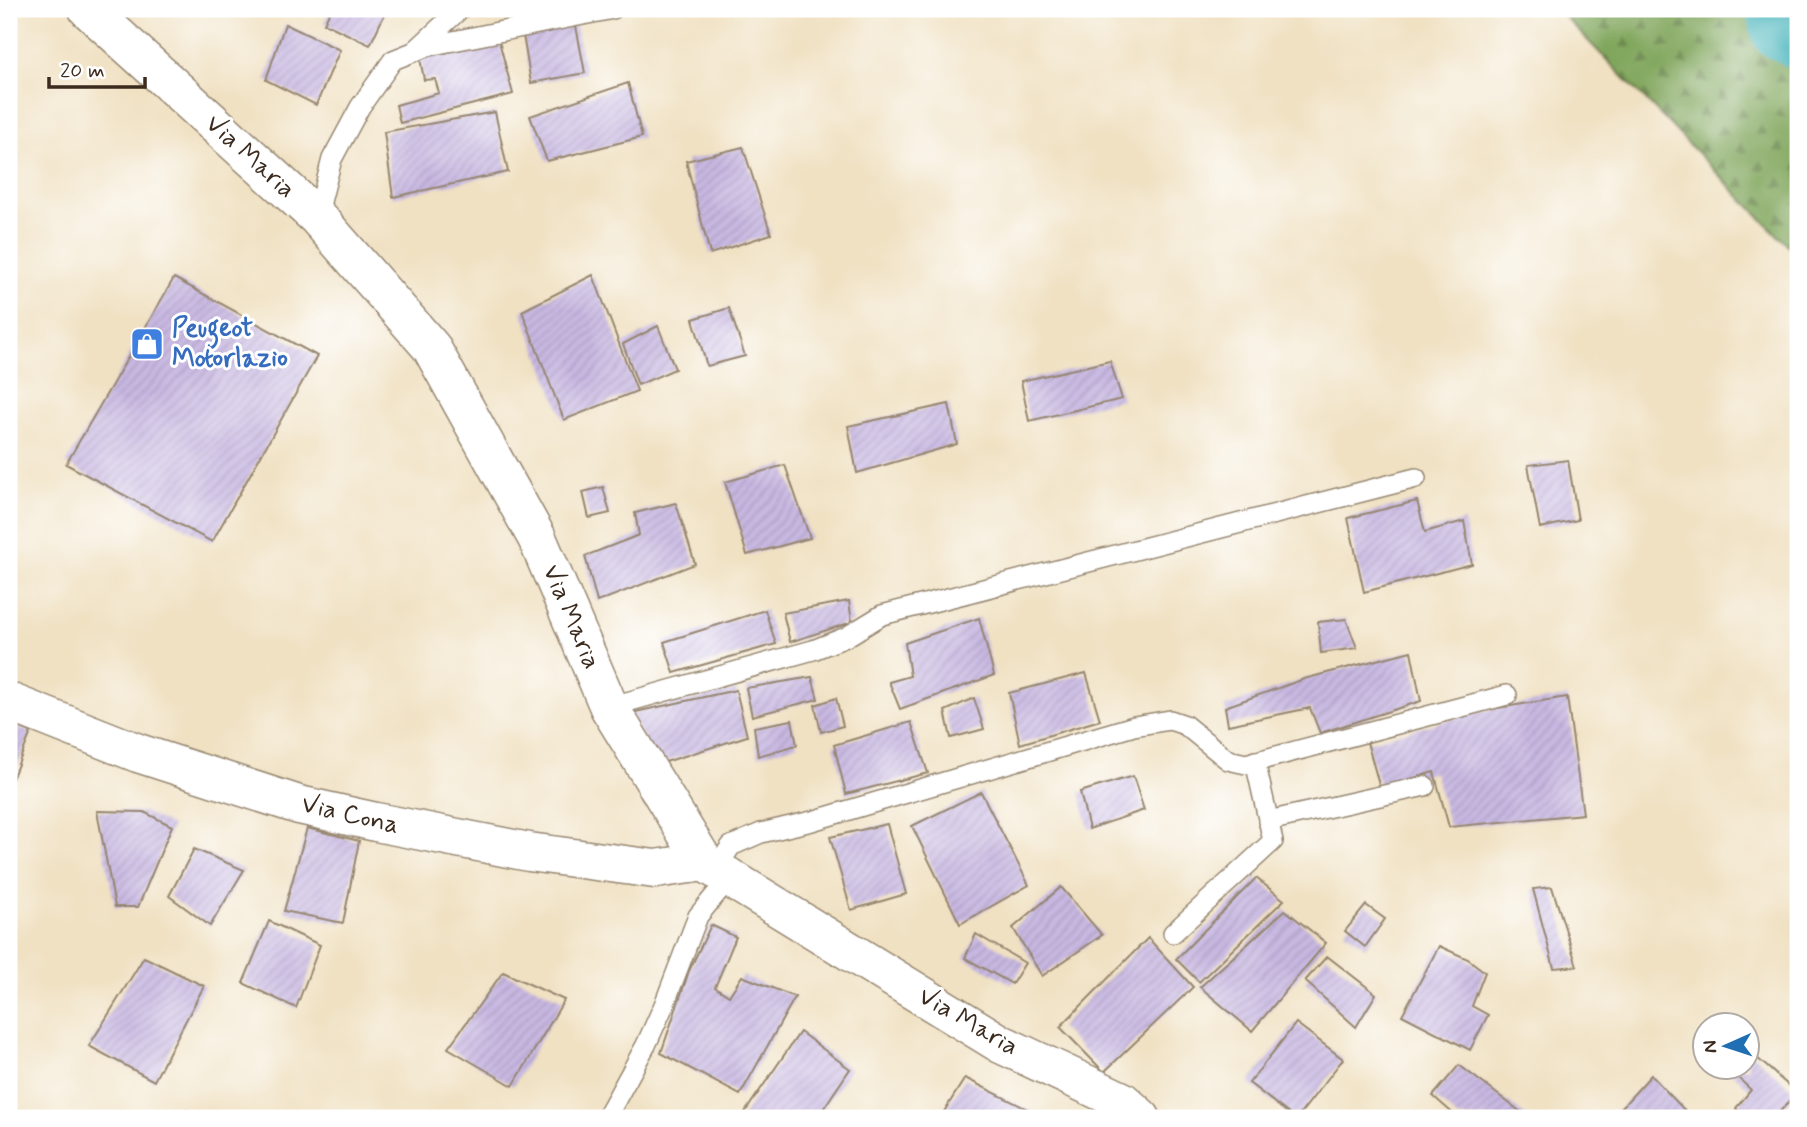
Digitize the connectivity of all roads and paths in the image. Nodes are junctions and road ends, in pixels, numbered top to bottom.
1 (88, 9) edge
2 (460, 9) edge
3 (613, 9) edge
4 (414, 52) junction
5 (317, 217) junction
6 (1416, 478) dead end
7 (1507, 695) dead end
8 (9, 702) edge
9 (609, 707) junction
10 (1255, 761) junction
11 (1425, 786) dead end
12 (1268, 821) junction
13 (717, 869) junction
14 (1173, 933) dead end
15 (606, 1118) edge
16 (1141, 1118) edge

1 - 5 street, Via Maria
2 - 4 lane
3 - 4 lane
4 - 5 lane
5 - 9 street, Via Maria
6 - 9 lane
7 - 10 lane
8 - 13 street, Via Cona
9 - 13 street, Via Maria
10 - 12 lane
10 - 13 lane
11 - 12 lane
12 - 14 lane
13 - 15 lane
13 - 16 street, Via Maria

